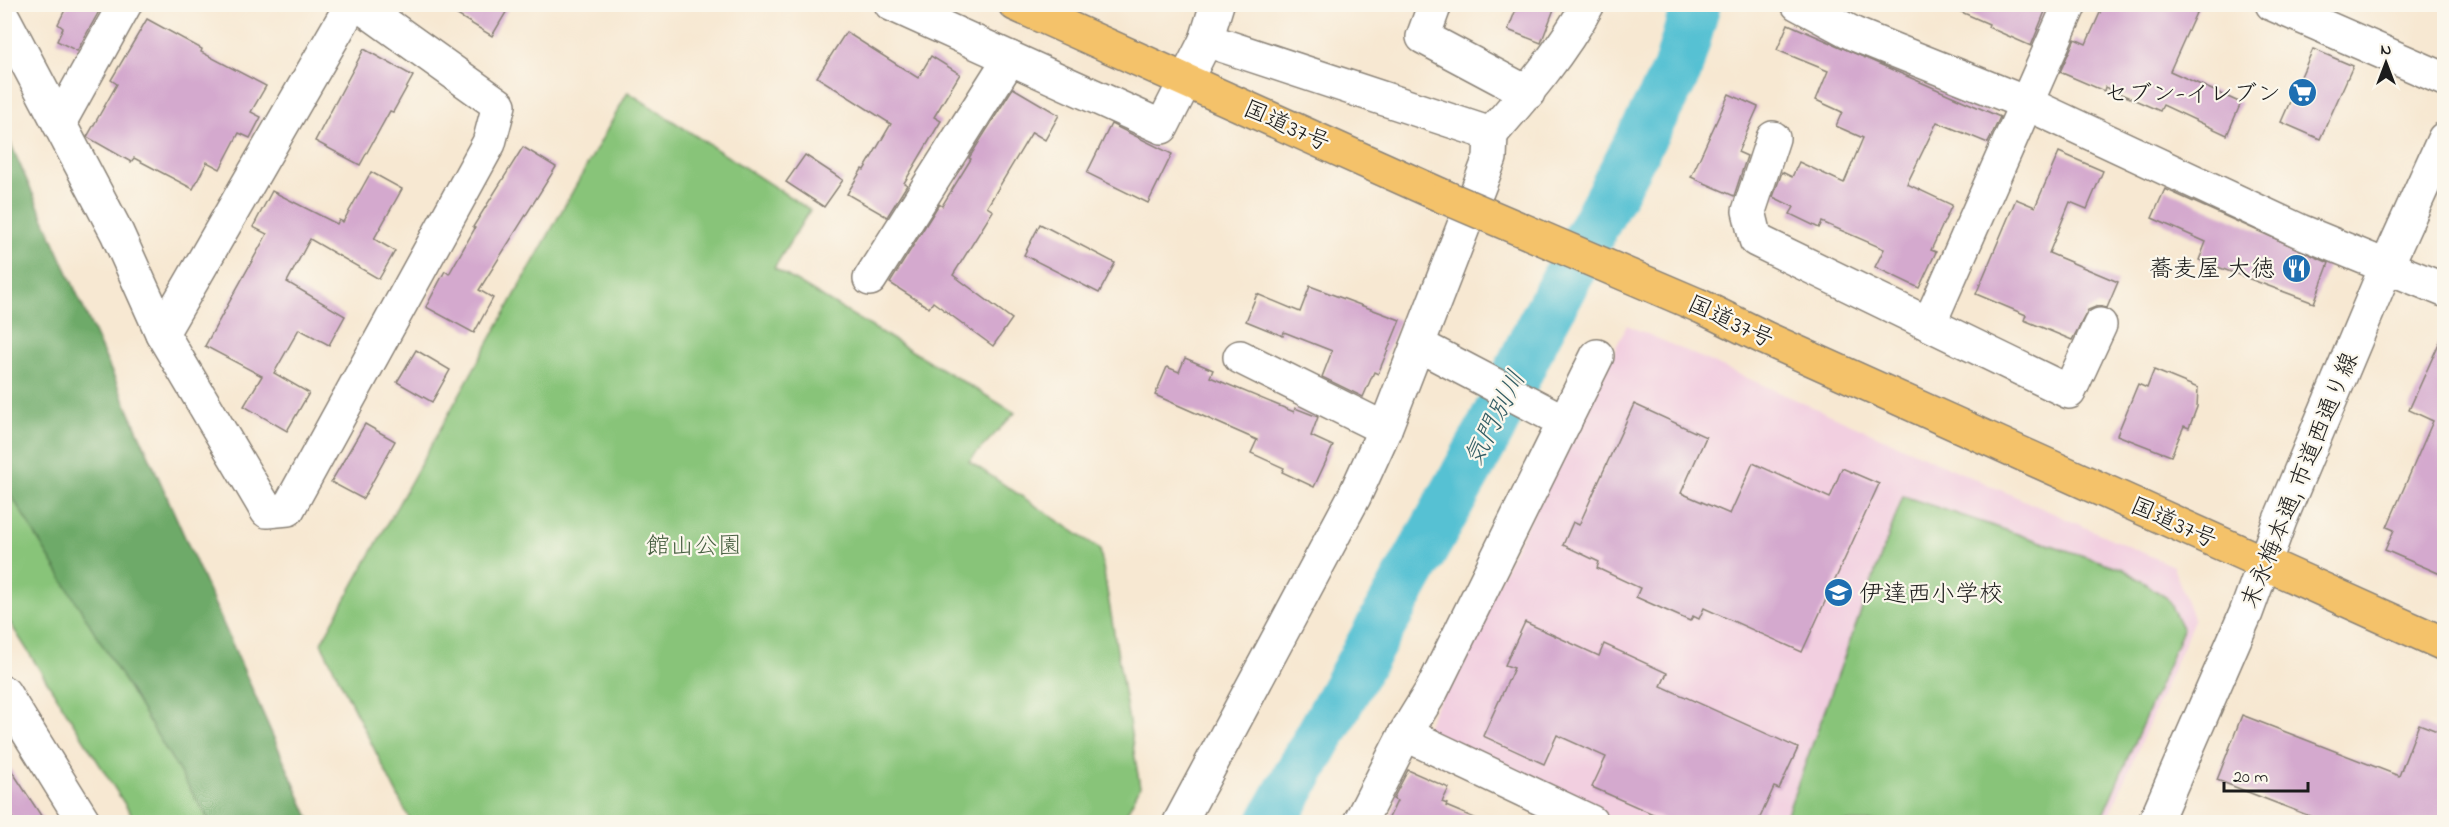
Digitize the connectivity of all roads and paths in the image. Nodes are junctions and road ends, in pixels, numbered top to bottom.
1 (125, 4) edge
2 (352, 4) edge
3 (891, 4) edge
4 (1015, 4) edge
5 (1217, 4) edge
6 (1435, 4) edge
7 (1588, 4) edge
8 (1798, 4) edge
9 (2070, 4) edge
10 (2272, 4) edge
11 (376, 10) edge
12 (4, 19) edge
13 (1206, 40) junction
14 (1010, 58) junction
15 (2445, 79) edge
16 (1188, 80) junction
17 (1528, 93) junction
18 (2026, 103) junction
19 (59, 123) junction
20 (1491, 134) junction
21 (1773, 138) dead end
22 (2445, 138) edge
23 (2387, 266) junction
24 (870, 279) dead end
25 (2445, 290) edge
26 (1929, 324) junction
27 (2100, 325) dead end
28 (162, 333) junction
29 (1423, 349) junction
30 (1597, 356) dead end
31 (1240, 357) dead end
32 (1554, 416) junction
33 (1385, 429) junction
34 (2264, 562) junction
35 (2445, 644) edge
36 (4, 693) edge
37 (1406, 734) junction
38 (84, 822) edge
39 (1180, 822) edge
40 (1360, 822) edge
41 (1591, 822) edge
42 (2155, 822) edge

1 - 19 street
2 - 28 street
3 - 14 street
4 - 16 highway, 国道37号
5 - 13 street
6 - 17 street
7 - 17 street
8 - 18 street
9 - 18 street
10 - 15 street
11 - 28 street
12 - 19 street
13 - 16 street
13 - 20 street
14 - 16 street
14 - 24 street
16 - 34 highway, 国道37号, bridge
17 - 20 street
18 - 23 street
18 - 26 street
19 - 28 street
20 - 29 street
21 - 26 street
22 - 23 street, 末永梅本通, 市道西通り線
23 - 25 street
23 - 34 street, 末永梅本通, 市道西通り線
26 - 27 street
29 - 32 street
29 - 33 street
30 - 32 street
31 - 33 street
32 - 37 street
33 - 39 street
34 - 35 highway, 国道37号
34 - 42 street, 末永梅本通, 市道西通り線
36 - 38 street
37 - 40 street
37 - 41 street

